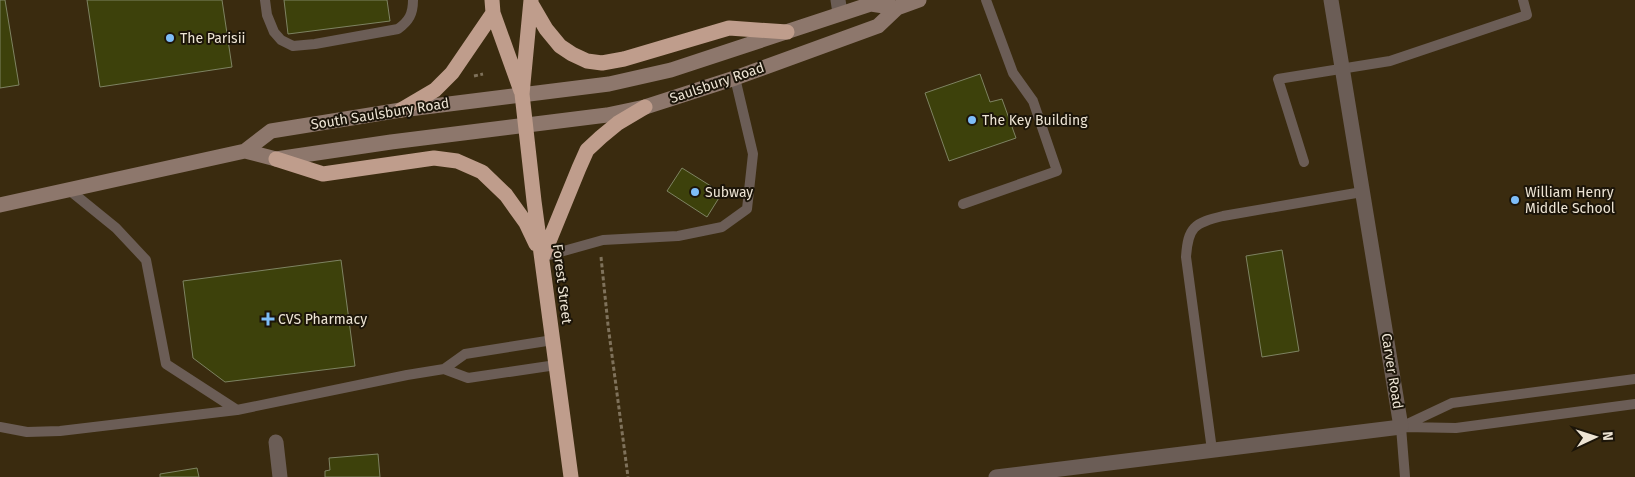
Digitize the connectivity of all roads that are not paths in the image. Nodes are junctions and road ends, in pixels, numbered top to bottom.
1 (265, 0) edge
2 (413, 0) edge
3 (919, 0) edge
4 (986, 0) edge
5 (1331, 0) edge
6 (1522, 0) edge
7 (531, 3) edge
8 (493, 6) edge
9 (839, 7) edge
10 (897, 8) junction
11 (787, 32) junction
12 (1342, 69) junction
13 (735, 78) junction
14 (522, 94) junction
15 (645, 107) junction
16 (400, 110) junction
17 (526, 125) junction
18 (245, 151) junction
19 (276, 159) junction
20 (1304, 162) dead end
21 (68, 189) junction
22 (1362, 192) junction
23 (963, 204) dead end
24 (0, 205) edge
25 (542, 257) junction
26 (553, 340) junction
27 (556, 365) junction
28 (444, 369) junction
29 (1635, 379) edge
30 (1635, 404) edge
31 (237, 410) junction
32 (0, 427) edge
33 (1401, 427) junction
34 (276, 442) dead end
35 (1212, 450) junction
36 (280, 477) edge
37 (571, 477) edge
38 (996, 477) edge
39 (1406, 477) edge

1 - 2 lane
3 - 10 main road, Saulsbury Road
4 - 23 lane
5 - 12 street, Carver Road
6 - 12 lane
7 - 11 highway
7 - 14 highway
8 - 14 highway
8 - 16 highway
9 - 10 main road, Saulsbury Road
9 - 11 main road, Saulsbury Road
10 - 13 main road, Saulsbury Road
11 - 14 main road, Saulsbury Road
12 - 20 lane
12 - 22 street, Carver Road
13 - 15 main road, Saulsbury Road
13 - 25 lane
14 - 16 main road, South Saulsbury Road
14 - 17 highway, Forest Street
15 - 17 main road, Saulsbury Road
15 - 25 highway
16 - 18 main road, South Saulsbury Road
17 - 19 main road, South Saulsbury Road
17 - 25 highway, Forest Street
18 - 19 main road, South Saulsbury Road
18 - 21 main road, South Saulsbury Road
19 - 25 highway
21 - 24 main road, South Saulsbury Road
21 - 31 lane
22 - 33 street, Carver Road
22 - 35 lane
25 - 26 highway, Forest Street
26 - 27 highway, Forest Street
26 - 28 lane
27 - 28 lane
27 - 37 highway, Forest Street
28 - 31 lane
29 - 33 lane
30 - 33 lane
31 - 32 lane
33 - 35 street, Carver Road
33 - 39 lane
34 - 36 street
35 - 38 street, Carver Road

